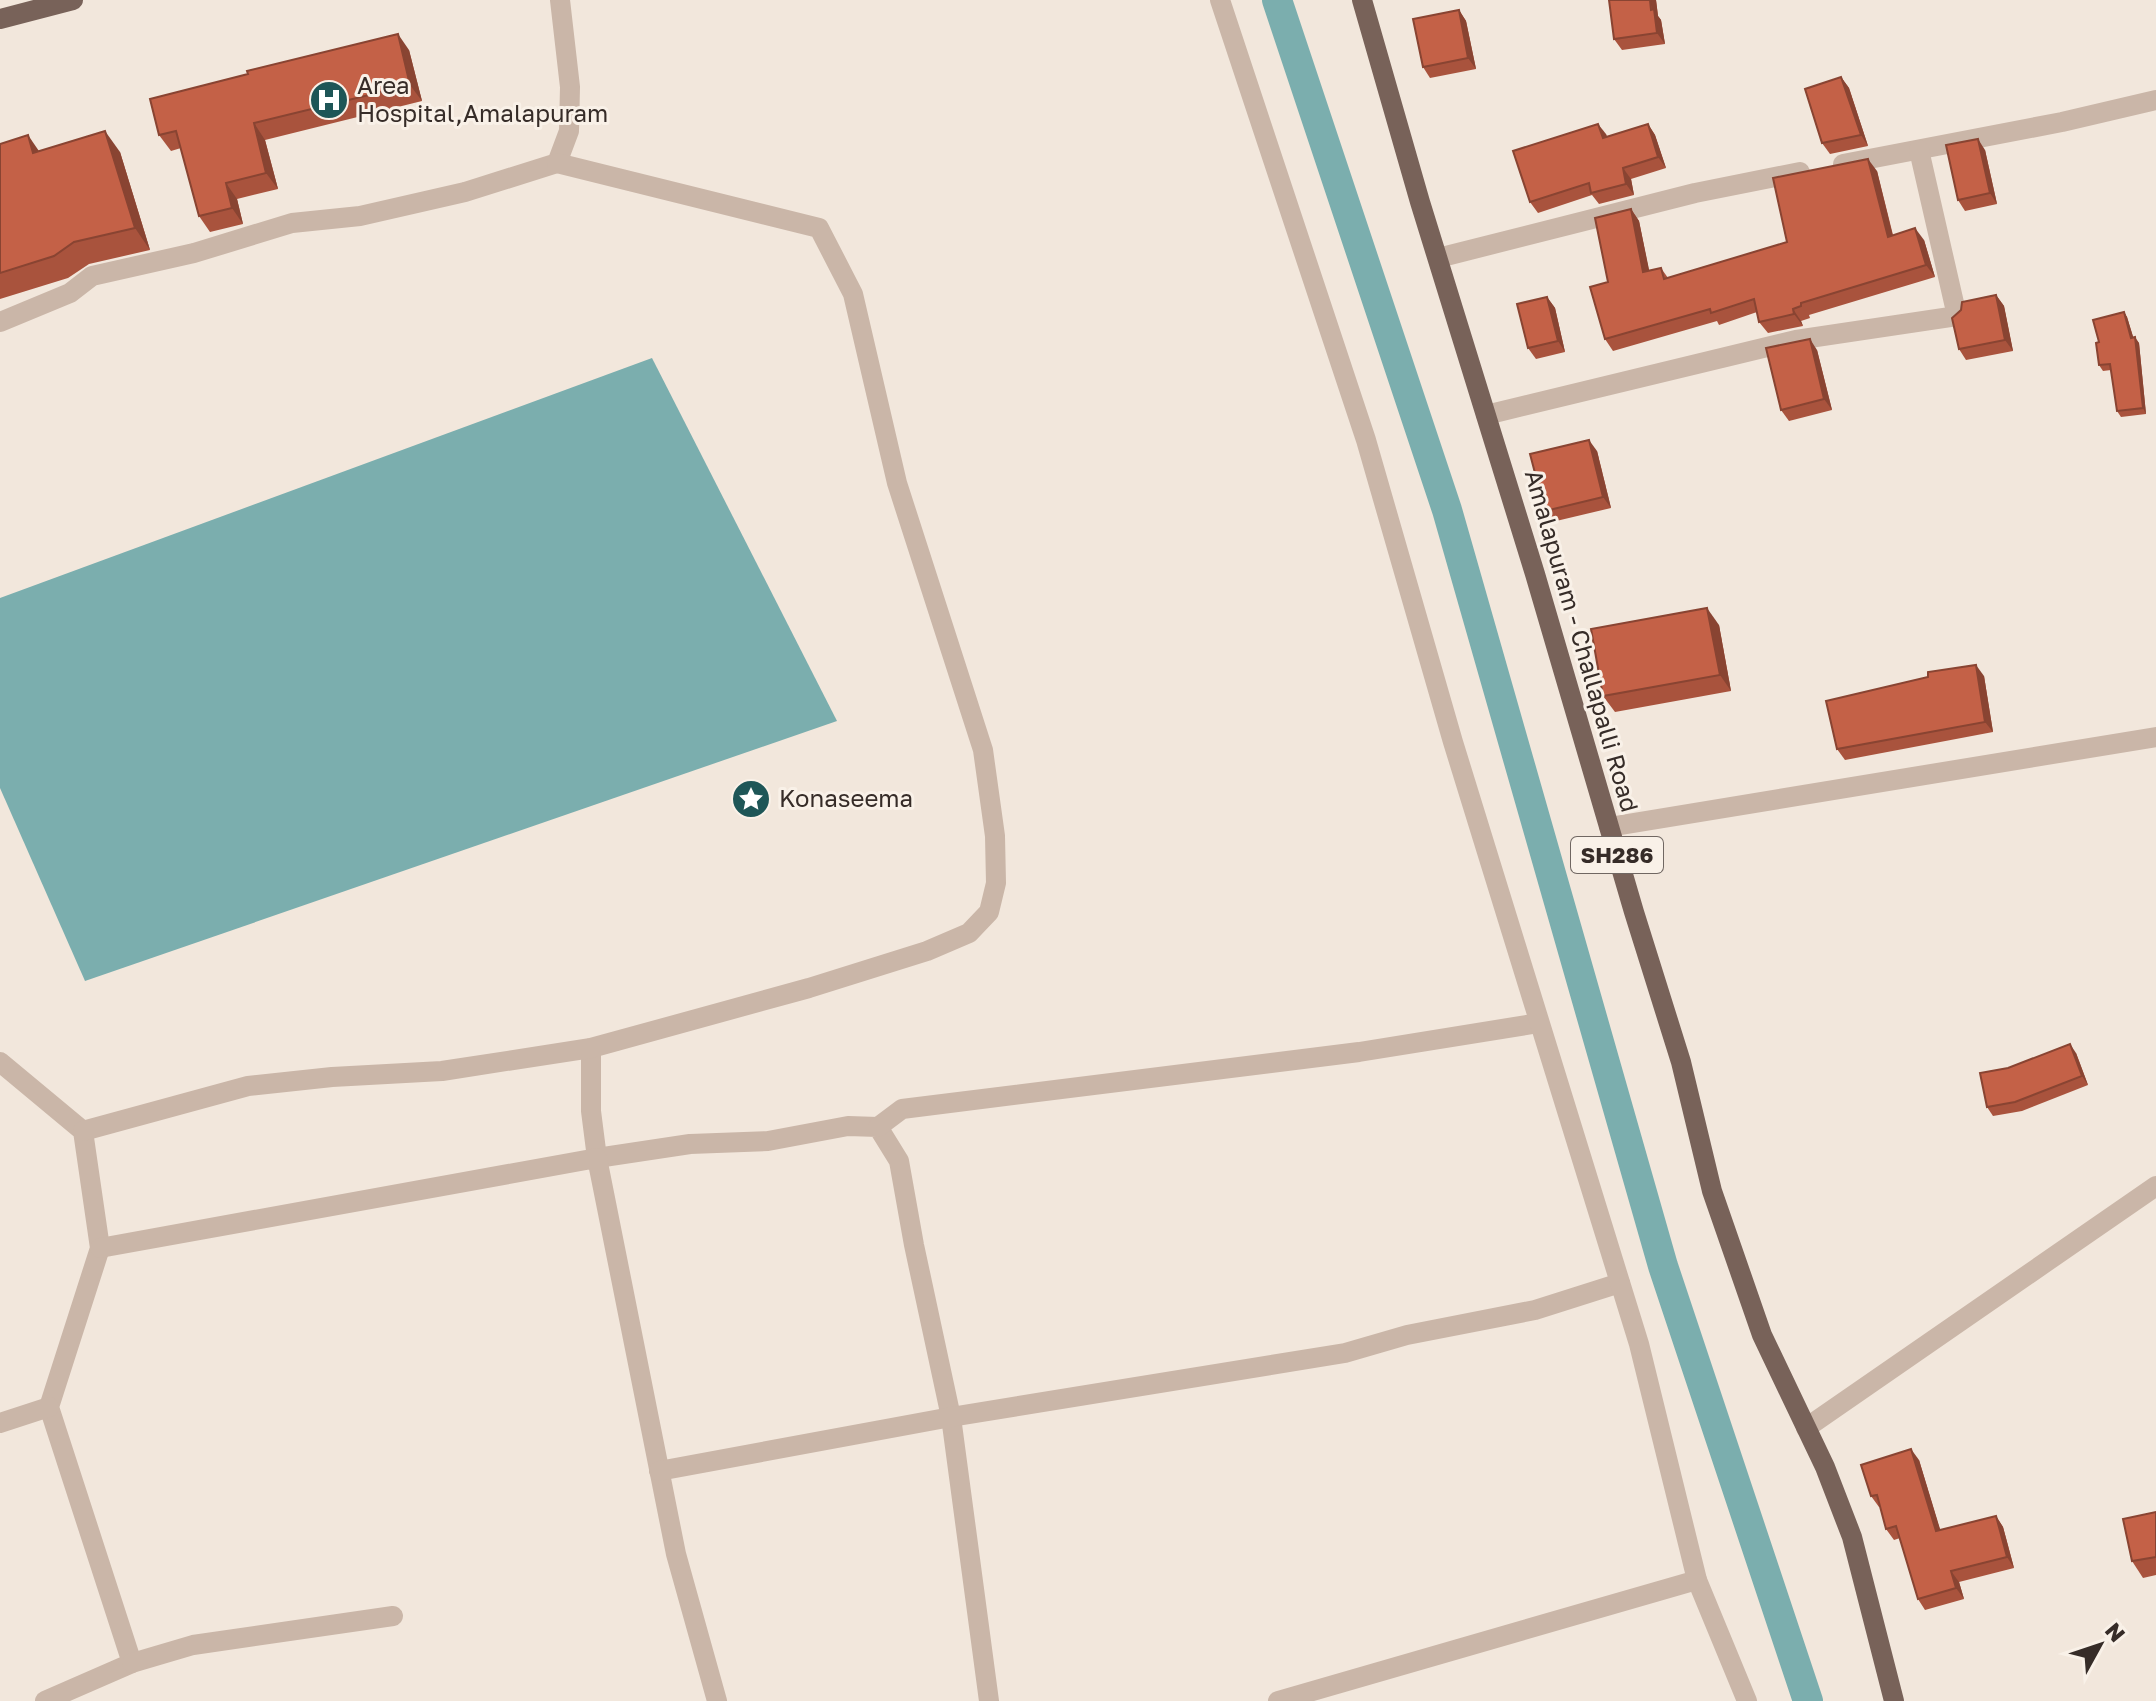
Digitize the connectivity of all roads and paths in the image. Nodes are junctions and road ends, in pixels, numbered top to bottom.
1 (73, 0) edge
2 (560, 0) edge
3 (1220, 0) edge
4 (1362, 0) edge
5 (0, 19) edge
6 (2156, 100) edge
7 (1919, 150) junction
8 (557, 163) junction
9 (1438, 258) junction
10 (0, 322) edge
11 (1486, 415) junction
12 (2156, 737) edge
13 (1609, 827) junction
14 (1539, 1023) junction
15 (591, 1048) junction
16 (5, 1074) edge
17 (878, 1127) junction
18 (83, 1131) junction
19 (597, 1158) junction
20 (2156, 1186) edge
21 (100, 1248) junction
22 (1620, 1283) junction
23 (49, 1407) junction
24 (951, 1417) junction
25 (0, 1423) edge
26 (1806, 1428) junction
27 (659, 1471) junction
28 (1697, 1580) junction
29 (393, 1616) dead end
30 (132, 1663) junction
31 (45, 1701) edge
32 (717, 1701) edge
33 (989, 1701) edge
34 (1278, 1701) edge
35 (1747, 1701) edge
36 (1894, 1701) edge

1 - 5 main road
2 - 8 street
3 - 14 street
4 - 9 main road, Amalapuram - Challapalli Road / SH286
6 - 7 street
7 - 9 street
7 - 11 street
8 - 10 street
8 - 15 street
9 - 11 main road, Amalapuram - Challapalli Road / SH286
11 - 13 main road, Amalapuram - Challapalli Road / SH286
12 - 13 street
13 - 26 main road, Amalapuram - Challapalli Road / SH286
14 - 17 street
14 - 22 street
15 - 18 street
15 - 19 street
16 - 18 street
17 - 19 street
17 - 24 street
18 - 21 street
19 - 21 street
19 - 27 street
20 - 26 street
21 - 23 street
22 - 24 street
22 - 28 street
23 - 25 street
23 - 30 street
24 - 27 street
24 - 33 street
26 - 36 main road, Amalapuram - Challapalli Road / SH286
27 - 32 street
28 - 34 street
28 - 35 street
29 - 30 street
30 - 31 street

